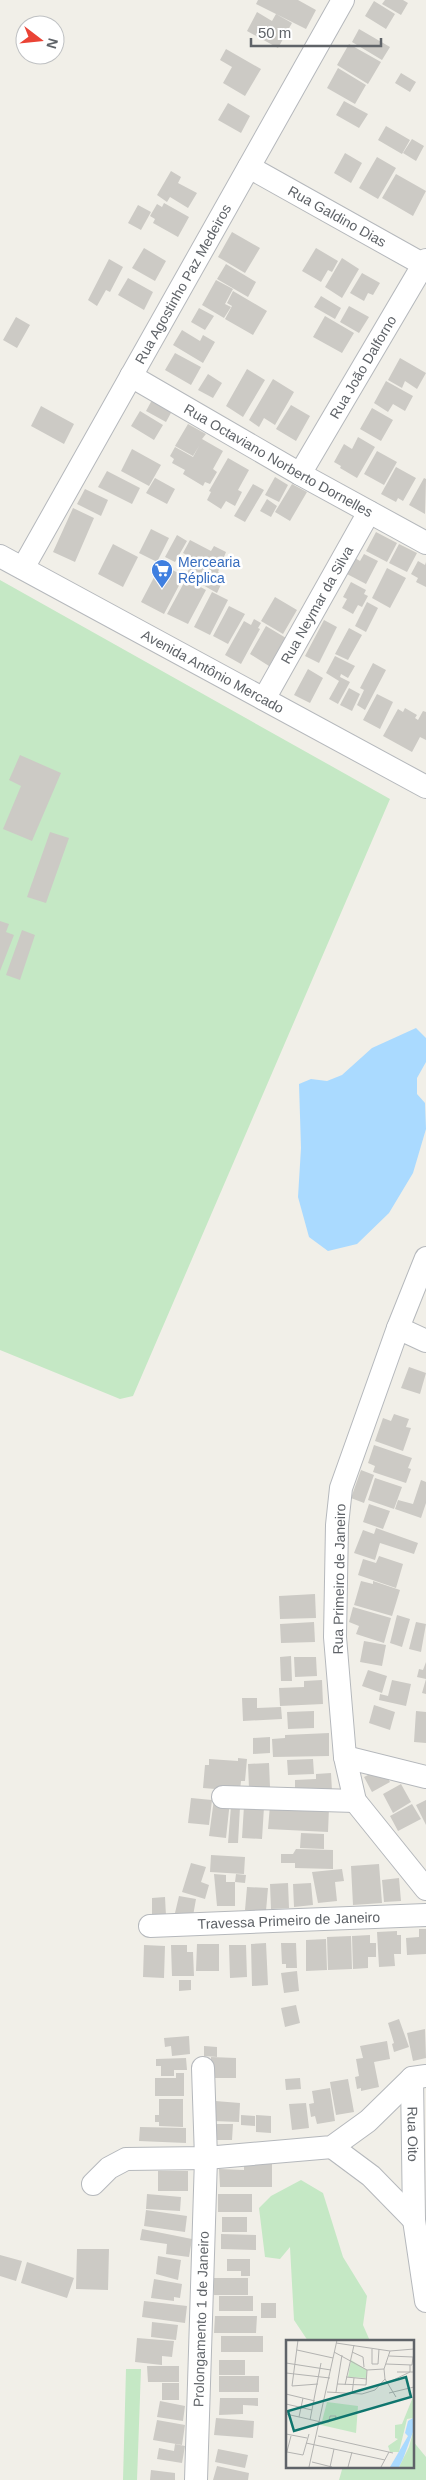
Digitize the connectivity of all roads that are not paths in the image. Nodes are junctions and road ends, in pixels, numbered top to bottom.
1 (343, 0) edge
2 (249, 168) junction
3 (425, 264) edge
4 (132, 376) junction
5 (300, 474) junction
6 (369, 512) junction
7 (426, 543) edge
8 (0, 556) edge
9 (23, 568) junction
10 (264, 699) junction
11 (426, 787) edge
12 (426, 1258) edge
13 (398, 1328) junction
14 (426, 1341) edge
15 (345, 1757) junction
16 (426, 1777) edge
17 (223, 1797) dead end
18 (355, 1801) junction
19 (426, 1889) edge
20 (426, 1915) edge
21 (150, 1926) dead end
22 (204, 2068) dead end
23 (419, 2077) edge
24 (332, 2147) junction
25 (206, 2158) junction
26 (93, 2184) dead end
27 (414, 2220) junction
28 (426, 2301) edge
29 (196, 2480) edge

1 - 2 street, Rua Agostinho Paz Medeiros
2 - 3 street, Rua Galdino Dias
2 - 4 street, Rua Agostinho Paz Medeiros
3 - 5 street, Rua João Dalforno
4 - 5 street, Rua Octaviano Norberto Dornelles
4 - 9 street, Rua Agostinho Paz Medeiros
5 - 6 street, Rua Octaviano Norberto Dornelles
6 - 7 street, Rua Octaviano Norberto Dornelles
6 - 10 street, Rua Neymar da Silva
8 - 9 street, Avenida Antônio Mercado
9 - 10 street, Avenida Antônio Mercado
10 - 11 street, Avenida Antônio Mercado
12 - 13 street, Rua Primeiro de Janeiro
13 - 14 street
13 - 15 street, Rua Primeiro de Janeiro
15 - 16 street
15 - 18 street, Rua Primeiro de Janeiro
17 - 18 street
18 - 19 street, Rua Primeiro de Janeiro
20 - 21 street, Travessa Primeiro de Janeiro
22 - 25 street, Prolongamento 1 de Janeiro
23 - 24 street
23 - 27 street, Rua Oito
24 - 25 street
24 - 27 street
25 - 26 street
25 - 29 street, Prolongamento 1 de Janeiro
27 - 28 street, Rua Oito

